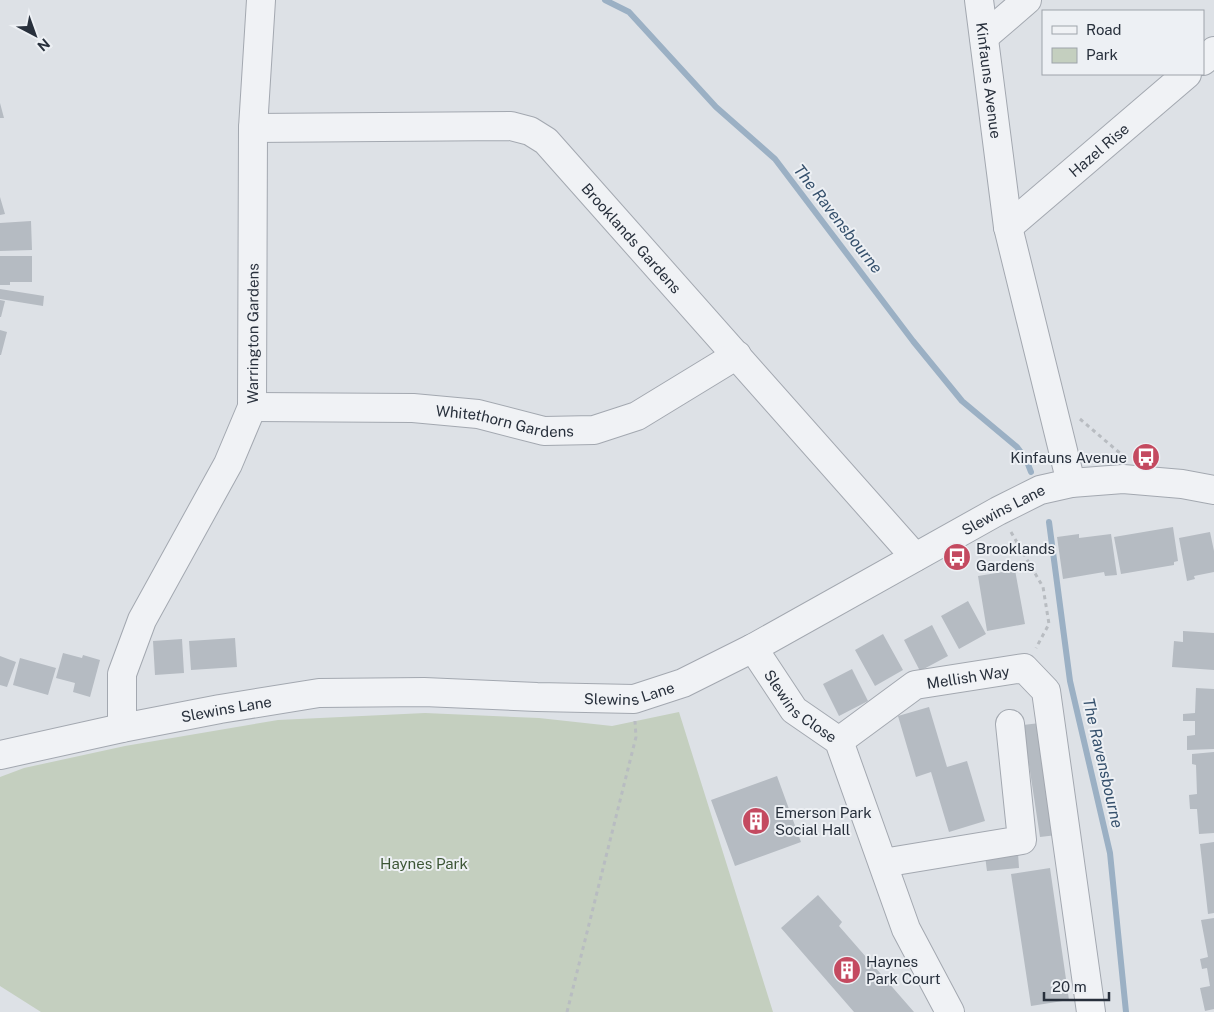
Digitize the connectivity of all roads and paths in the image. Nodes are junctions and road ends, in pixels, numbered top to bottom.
1 (261, 0) edge
2 (979, 0) edge
3 (1027, 0) edge
4 (984, 37) junction
5 (1214, 51) edge
6 (1204, 60) edge
7 (1186, 75) edge
8 (253, 128) junction
9 (1008, 226) junction
10 (737, 355) junction
11 (252, 407) junction
12 (1054, 415) junction
13 (1138, 480) junction
14 (1071, 483) junction
15 (1214, 490) edge
16 (998, 511) junction
17 (915, 557) junction
18 (754, 648) junction
19 (1024, 668) junction
20 (634, 699) junction
21 (1010, 724) dead end
22 (122, 728) junction
23 (840, 741) junction
24 (0, 755) edge
25 (883, 863) junction
26 (567, 1012) edge
27 (950, 1012) edge
28 (1091, 1012) edge

1 - 8 street, Warrington Gardens
2 - 4 street, Kinfauns Avenue
3 - 4 street
4 - 9 street, Kinfauns Avenue
5 - 6 street
7 - 9 street, Hazel Rise
8 - 10 street, Brooklands Gardens
8 - 11 street, Warrington Gardens
9 - 12 street, Kinfauns Avenue
10 - 11 street, Whitethorn Gardens
10 - 17 street, Brooklands Gardens
11 - 22 street, Warrington Gardens
12 - 13 path
12 - 14 street, Kinfauns Avenue
13 - 14 street, Slewins Lane
13 - 15 street, Slewins Lane
14 - 16 street, Slewins Lane
16 - 17 street, Slewins Lane
16 - 19 path
17 - 18 street, Slewins Lane
18 - 20 street, Slewins Lane
18 - 23 street, Slewins Close
19 - 23 street, Mellish Way
19 - 28 street
20 - 22 street, Slewins Lane
20 - 26 path
21 - 25 street
22 - 24 street, Slewins Lane
23 - 25 street, Slewins Close
25 - 27 street, Slewins Close

